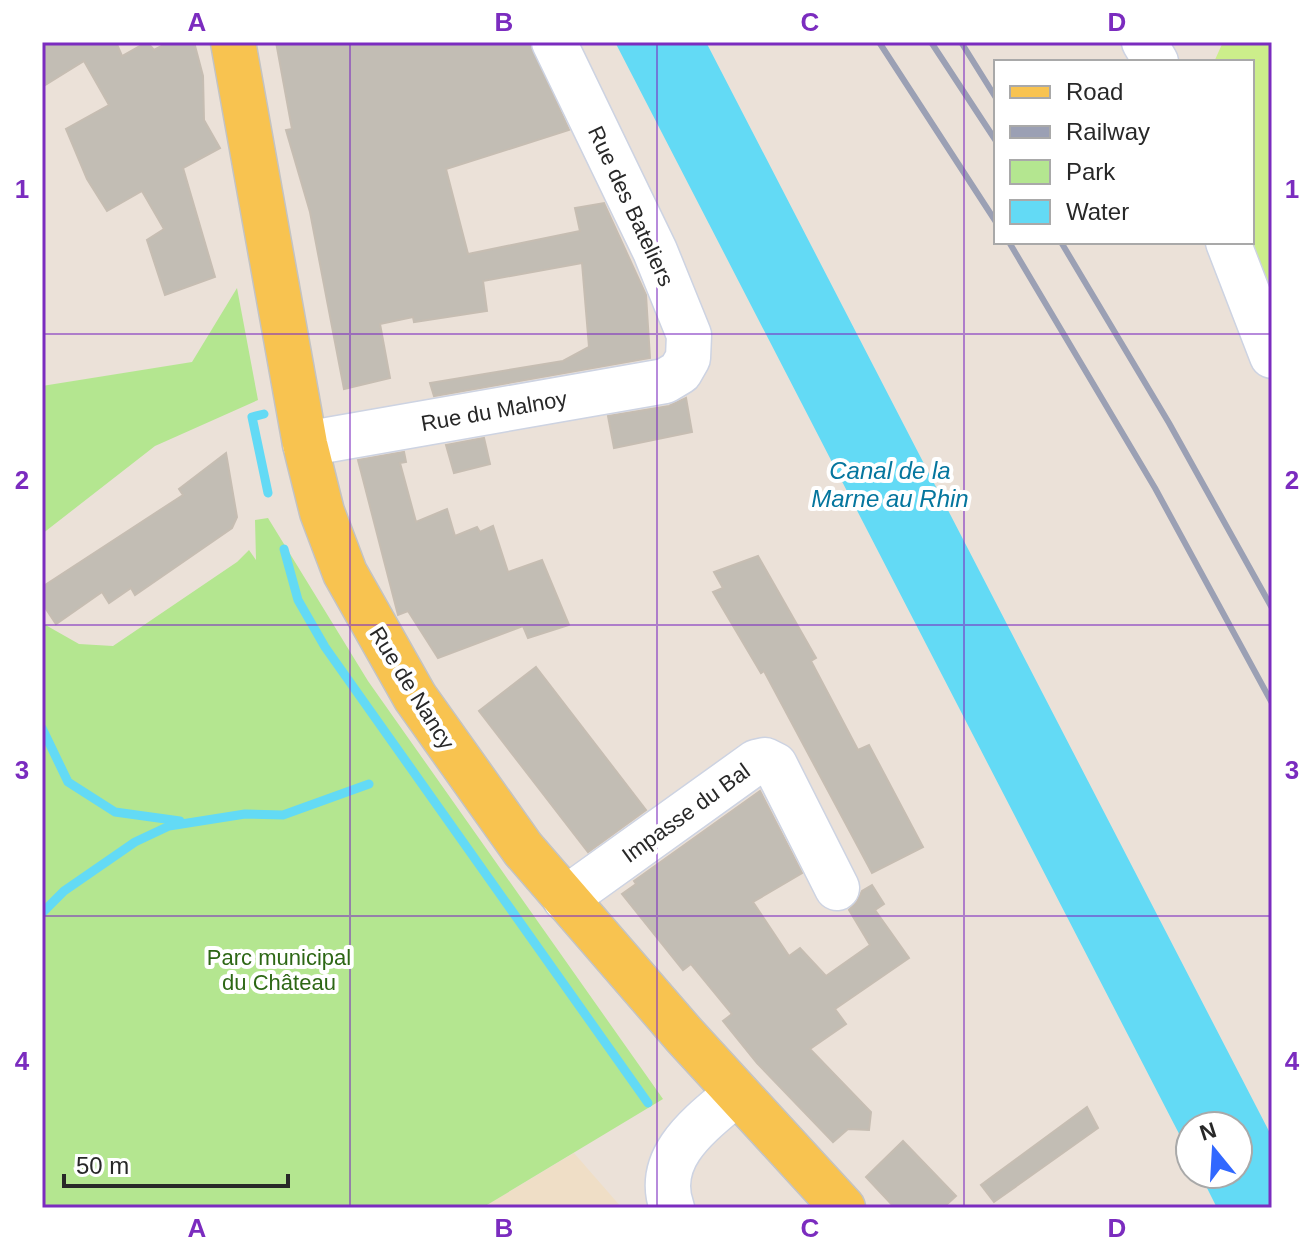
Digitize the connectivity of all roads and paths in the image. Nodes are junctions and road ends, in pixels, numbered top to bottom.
1 (233, 42) edge
2 (554, 42) edge
3 (1144, 42) edge
4 (1155, 60) edge
5 (1229, 244) edge
6 (1272, 356) edge
7 (680, 372) joint
8 (305, 444) junction
9 (837, 888) dead end
10 (565, 899) junction
11 (737, 1093) junction
12 (672, 1208) edge
13 (843, 1208) edge

1 - 8 main road, Rue de Nancy
2 - 7 street, Rue des Bateliers
3 - 4 street
5 - 6 street
7 - 8 street, Rue du Malnoy
8 - 10 main road, Rue de Nancy
9 - 10 street, Impasse du Bal
10 - 11 main road, Rue de Nancy
11 - 12 street
11 - 13 main road, Rue de Nancy

